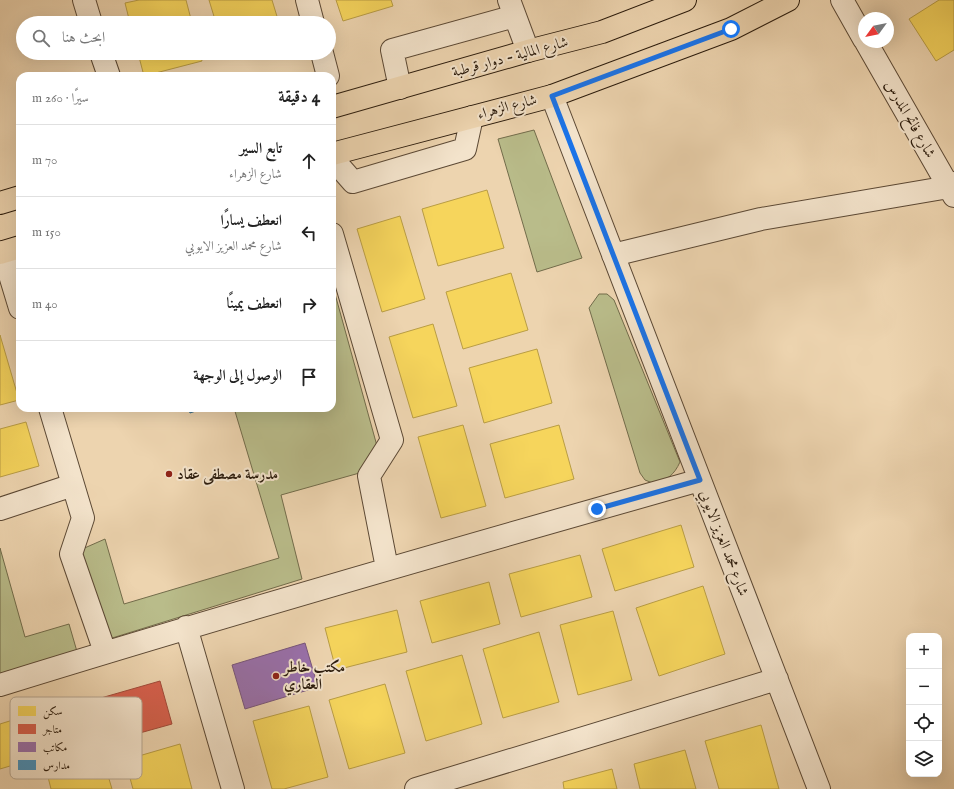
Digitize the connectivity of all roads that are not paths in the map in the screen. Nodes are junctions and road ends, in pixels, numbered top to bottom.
1 (84, 0) edge
2 (307, 0) edge
3 (685, 0) edge
4 (788, 0) edge
5 (842, 0) edge
6 (512, 8) edge
7 (90, 16) edge
8 (311, 16) edge
9 (858, 28) edge
10 (870, 48) edge
11 (528, 51) junction
12 (103, 60) edge
13 (324, 60) edge
14 (108, 72) edge
15 (327, 72) edge
16 (400, 88) junction
17 (552, 96) junction
18 (336, 101) edge
19 (472, 116) junction
20 (336, 153) edge
21 (336, 163) edge
22 (952, 188) edge
23 (16, 198) edge
24 (0, 203) edge
25 (336, 248) edge
26 (8, 251) edge
27 (613, 255) junction
28 (16, 289) edge
29 (51, 412) edge
30 (700, 480) junction
31 (73, 485) junction
32 (0, 509) edge
33 (387, 568) junction
34 (186, 627) junction
35 (105, 652) junction
36 (777, 679) junction
37 (0, 685) edge
38 (233, 789) edge
39 (416, 789) edge
40 (819, 789) edge

1 - 7 street
2 - 8 street
3 - 11 main road, شارع المالية - دوار قرطبة
4 - 17 main road, شارع الزهراء
5 - 9 street
6 - 11 street
6 - 16 street
10 - 22 street, شارع فاتح المدرس
11 - 16 main road, شارع المالية - دوار قرطبة
12 - 14 street
13 - 15 street
16 - 18 main road, شارع المالية - دوار قرطبة
17 - 19 main road, شارع الزهراء
17 - 27 street, شارع محمد العزيز الايوبي
19 - 20 main road, شارع الزهراء
19 - 21 street
22 - 27 street
23 - 24 main road
25 - 33 street
26 - 28 street
27 - 30 street, شارع محمد العزيز الايوبي
29 - 31 street
30 - 33 street
30 - 36 street, شارع محمد العزيز الايوبي
31 - 32 street
31 - 35 street
33 - 34 street
34 - 35 street
34 - 38 street
35 - 37 street
36 - 39 street
36 - 40 street, شارع محمد العزيز الايوبي

